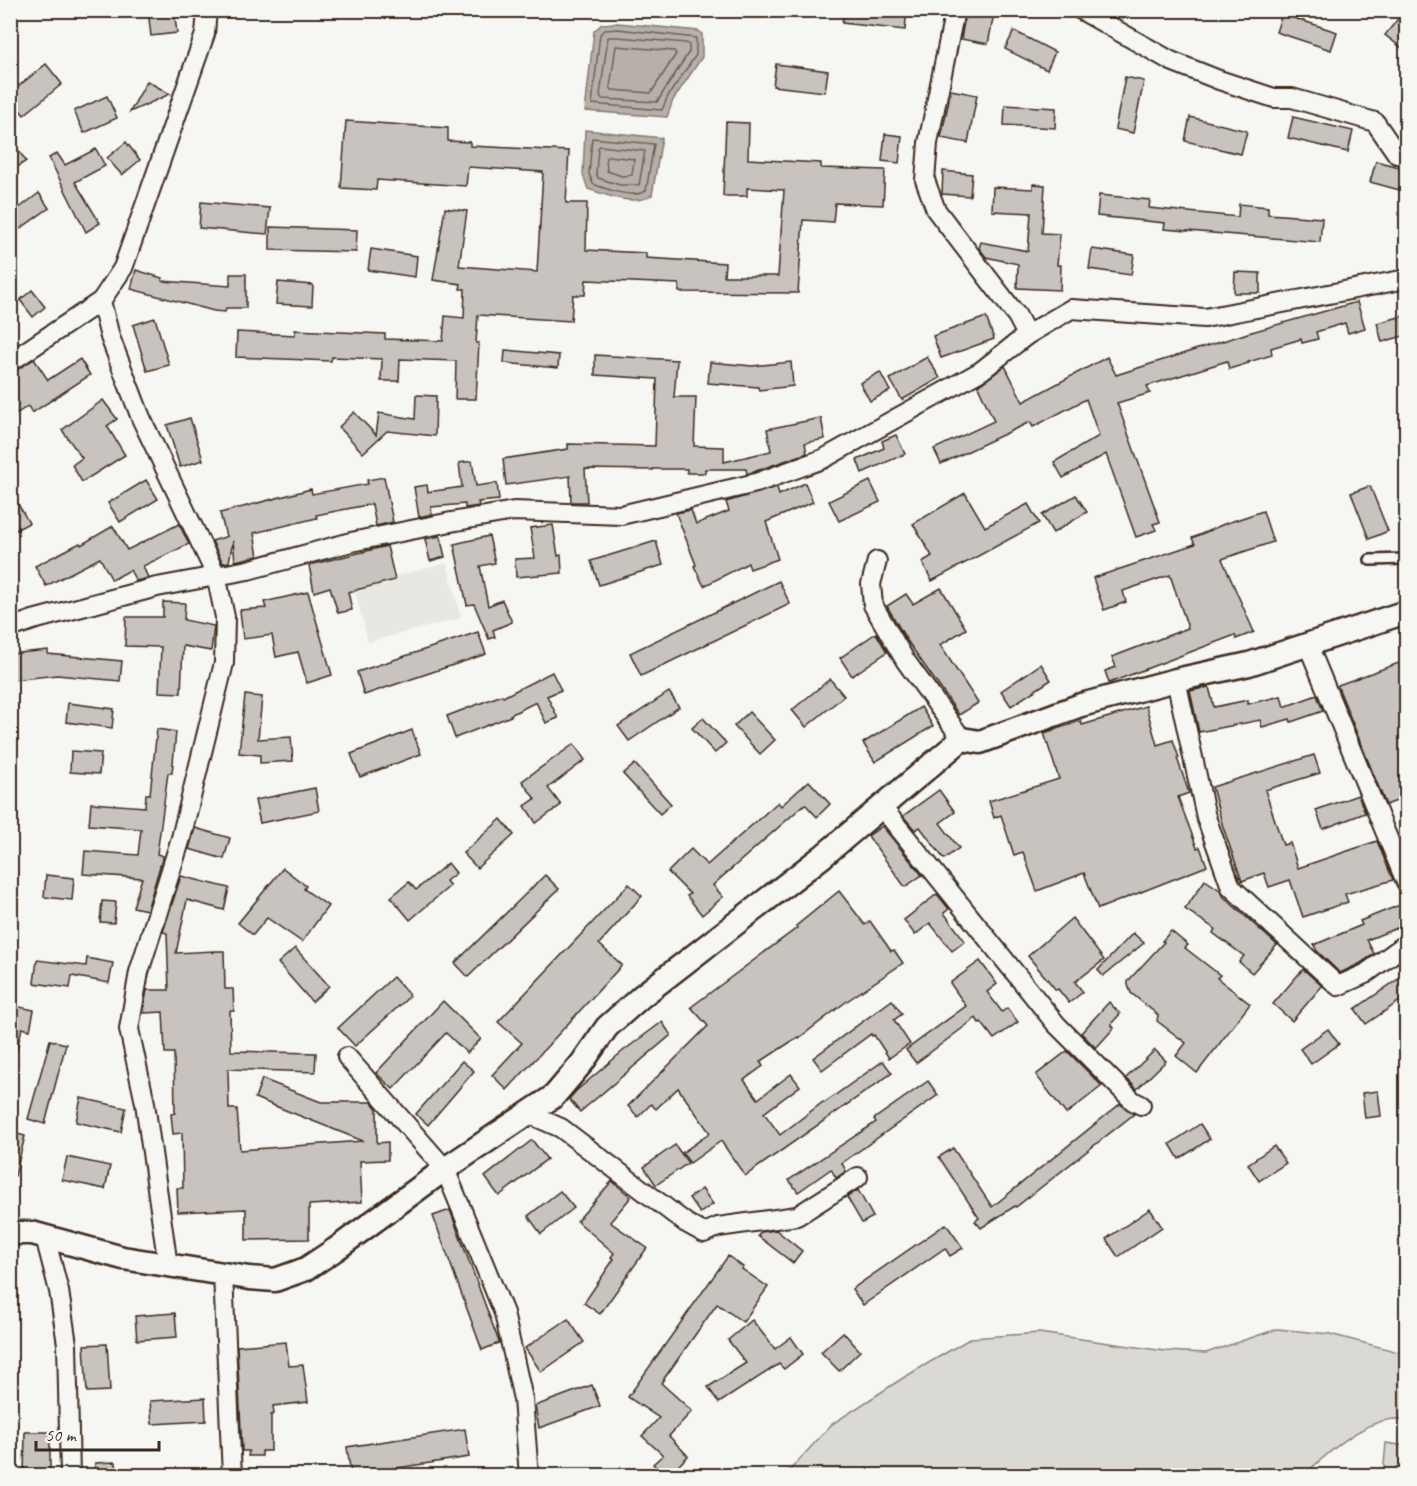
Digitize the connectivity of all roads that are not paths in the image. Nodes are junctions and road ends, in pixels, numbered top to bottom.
1 (207, 10) edge
2 (955, 10) edge
3 (1081, 10) edge
4 (1407, 155) edge
5 (1407, 279) edge
6 (102, 301) junction
7 (1027, 335) junction
8 (10, 362) edge
9 (1407, 559) edge
10 (1370, 560) dead end
11 (877, 561) dead end
12 (216, 575) junction
13 (1407, 612) edge
14 (10, 628) edge
15 (1308, 645) junction
16 (1176, 680) junction
17 (962, 739) junction
18 (881, 806) junction
19 (1407, 882) edge
20 (1407, 944) edge
21 (347, 1057) dead end
22 (1141, 1105) dead end
23 (529, 1114) junction
24 (445, 1168) junction
25 (858, 1177) dead end
26 (10, 1233) edge
27 (45, 1237) junction
28 (168, 1266) junction
29 (223, 1274) junction
30 (70, 1476) edge
31 (232, 1476) edge
32 (529, 1476) edge

1 - 6 street
2 - 7 street
3 - 4 street
5 - 7 street
6 - 8 street
6 - 12 street
7 - 12 street
9 - 10 lane
11 - 17 street
12 - 14 street
12 - 28 street
13 - 15 street
15 - 16 street
15 - 19 street
16 - 17 street
16 - 20 street
17 - 18 street
18 - 22 street
18 - 23 street
21 - 24 street
23 - 24 street
23 - 25 street
24 - 29 street
24 - 32 street
26 - 27 street
27 - 28 street
27 - 30 street
28 - 29 street
29 - 31 street

